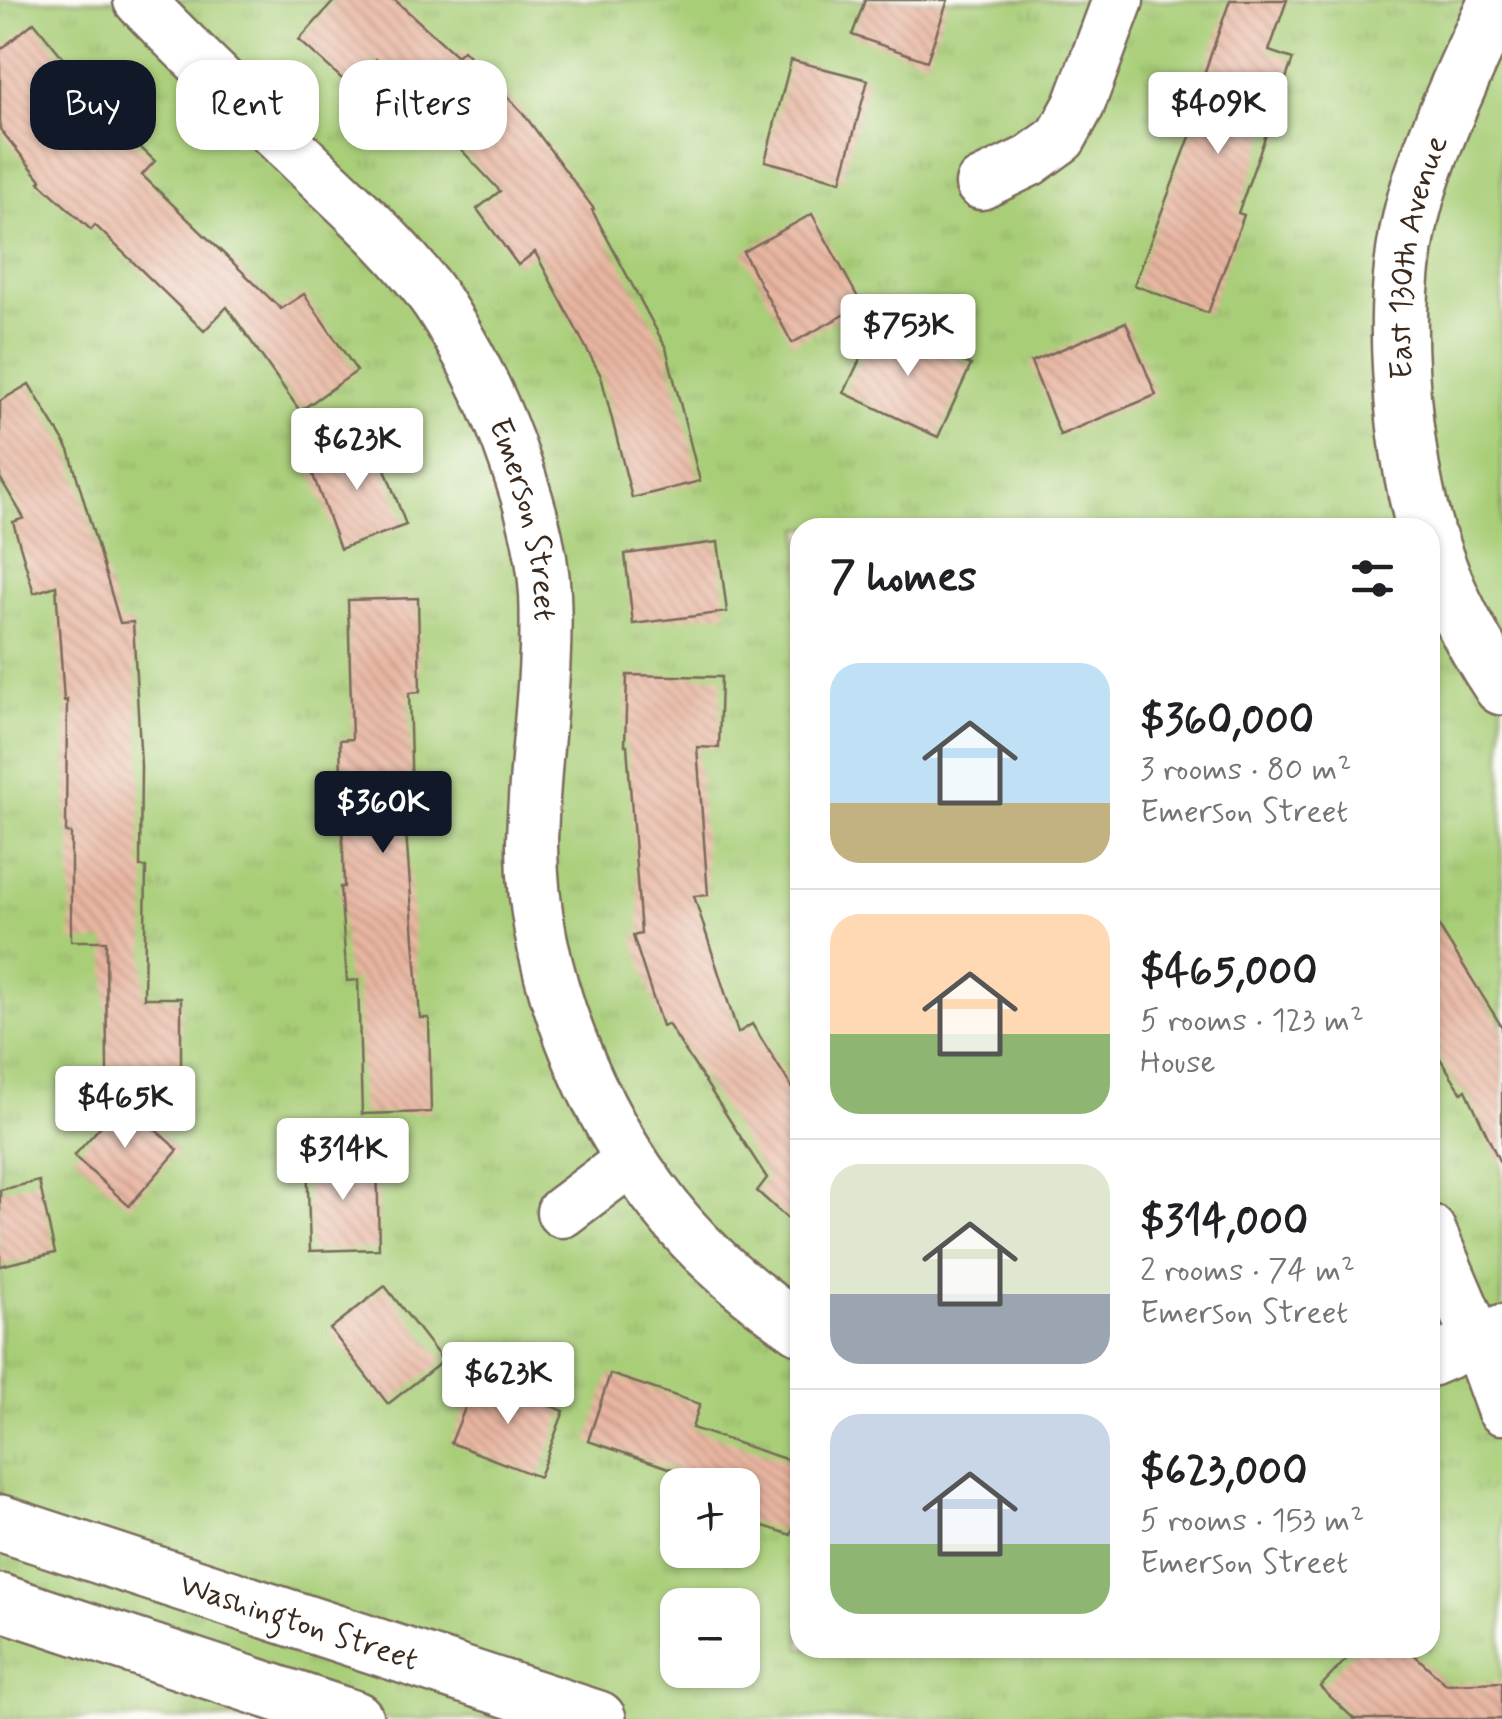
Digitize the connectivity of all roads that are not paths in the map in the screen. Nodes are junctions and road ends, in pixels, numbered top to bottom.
1 (139, 0) edge
2 (1118, 0) edge
3 (1497, 0) edge
4 (981, 184) dead end
5 (1422, 518) edge
6 (1440, 569) edge
7 (1502, 687) edge
8 (631, 1160) junction
9 (562, 1212) dead end
10 (1440, 1248) edge
11 (790, 1321) edge
12 (1489, 1335) edge
13 (1440, 1357) edge
14 (1502, 1409) edge
15 (0, 1524) edge
16 (0, 1602) edge
17 (355, 1719) edge
18 (598, 1719) edge

1 - 8 street, Emerson Street
2 - 4 street
3 - 5 main road, East 130th Avenue
6 - 7 main road
8 - 9 street
8 - 11 street, Emerson Street
10 - 12 street
12 - 13 street
12 - 14 street
15 - 18 main road, Washington Street
16 - 17 main road

